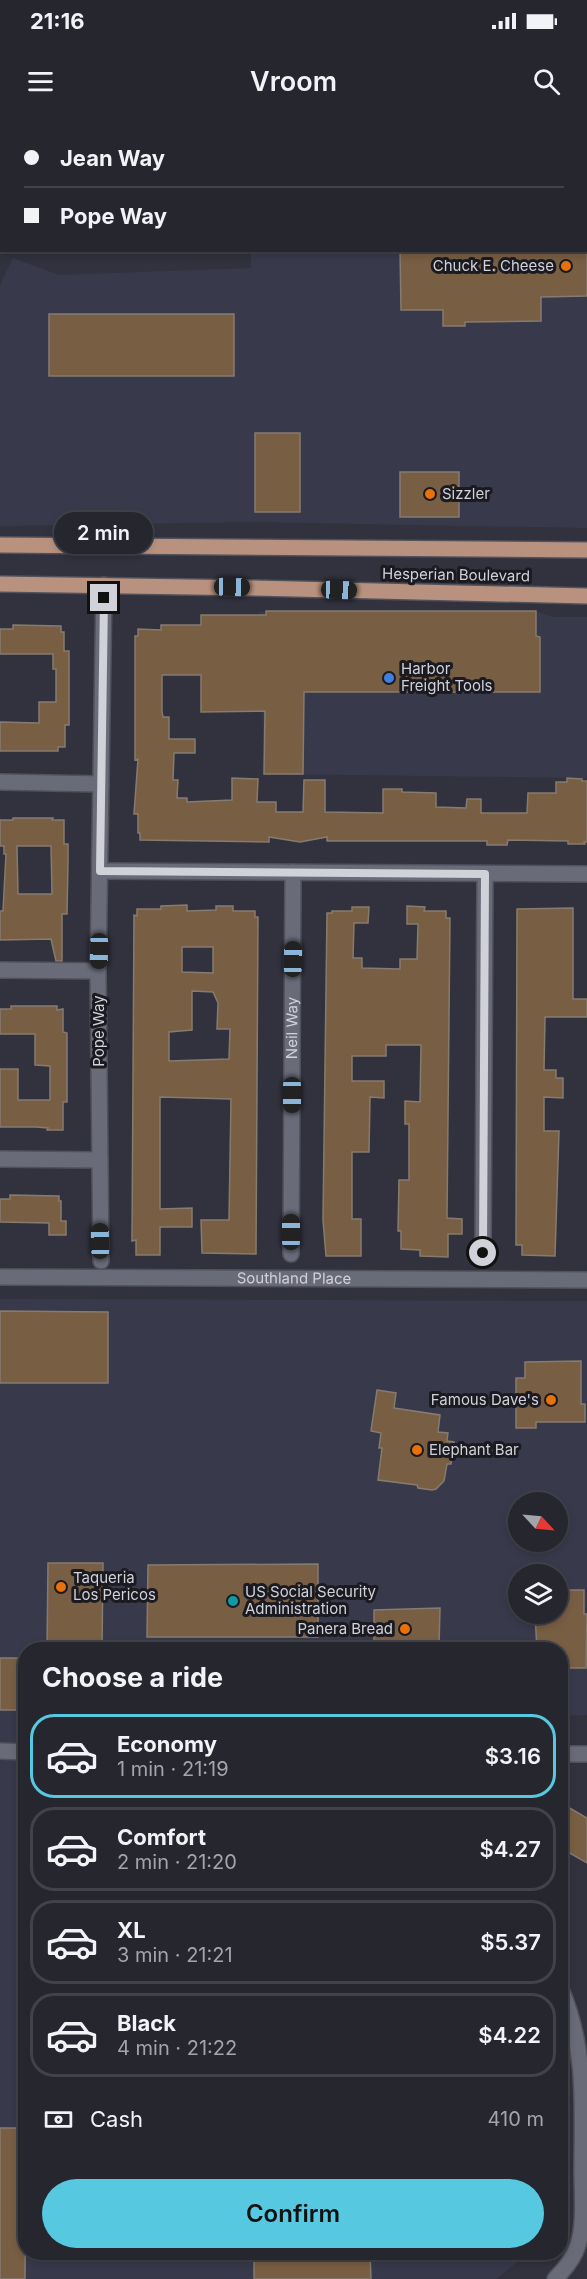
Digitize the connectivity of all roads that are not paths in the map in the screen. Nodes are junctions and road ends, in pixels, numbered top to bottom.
1 (0, 545) edge
2 (587, 550) edge
3 (0, 584) edge
4 (104, 585) junction
5 (587, 596) edge
6 (0, 782) edge
7 (101, 784) junction
8 (100, 871) junction
9 (293, 872) junction
10 (485, 874) junction
11 (587, 874) edge
12 (0, 970) edge
13 (98, 971) junction
14 (0, 1159) edge
15 (100, 1160) junction
16 (483, 1253) dead end
17 (291, 1254) dead end
18 (101, 1261) dead end
19 (0, 1277) edge
20 (587, 1280) edge
21 (0, 1751) edge
22 (18, 1752) edge
23 (568, 1754) edge
24 (587, 1754) edge
25 (568, 2008) edge
26 (555, 2279) edge

1 - 2 main road, Hesperian Boulevard
3 - 4 main road, Hesperian Boulevard
4 - 5 main road, Hesperian Boulevard
4 - 7 street, Pope Way
6 - 7 street
7 - 8 street, Pope Way
8 - 9 street
8 - 13 street, Pope Way
9 - 10 street
9 - 17 street, Neil Way
10 - 11 street
10 - 16 street
12 - 13 street
13 - 15 street, Pope Way
14 - 15 street
15 - 18 street, Pope Way
19 - 20 street, Southland Place
21 - 22 street
23 - 24 street
25 - 26 street

